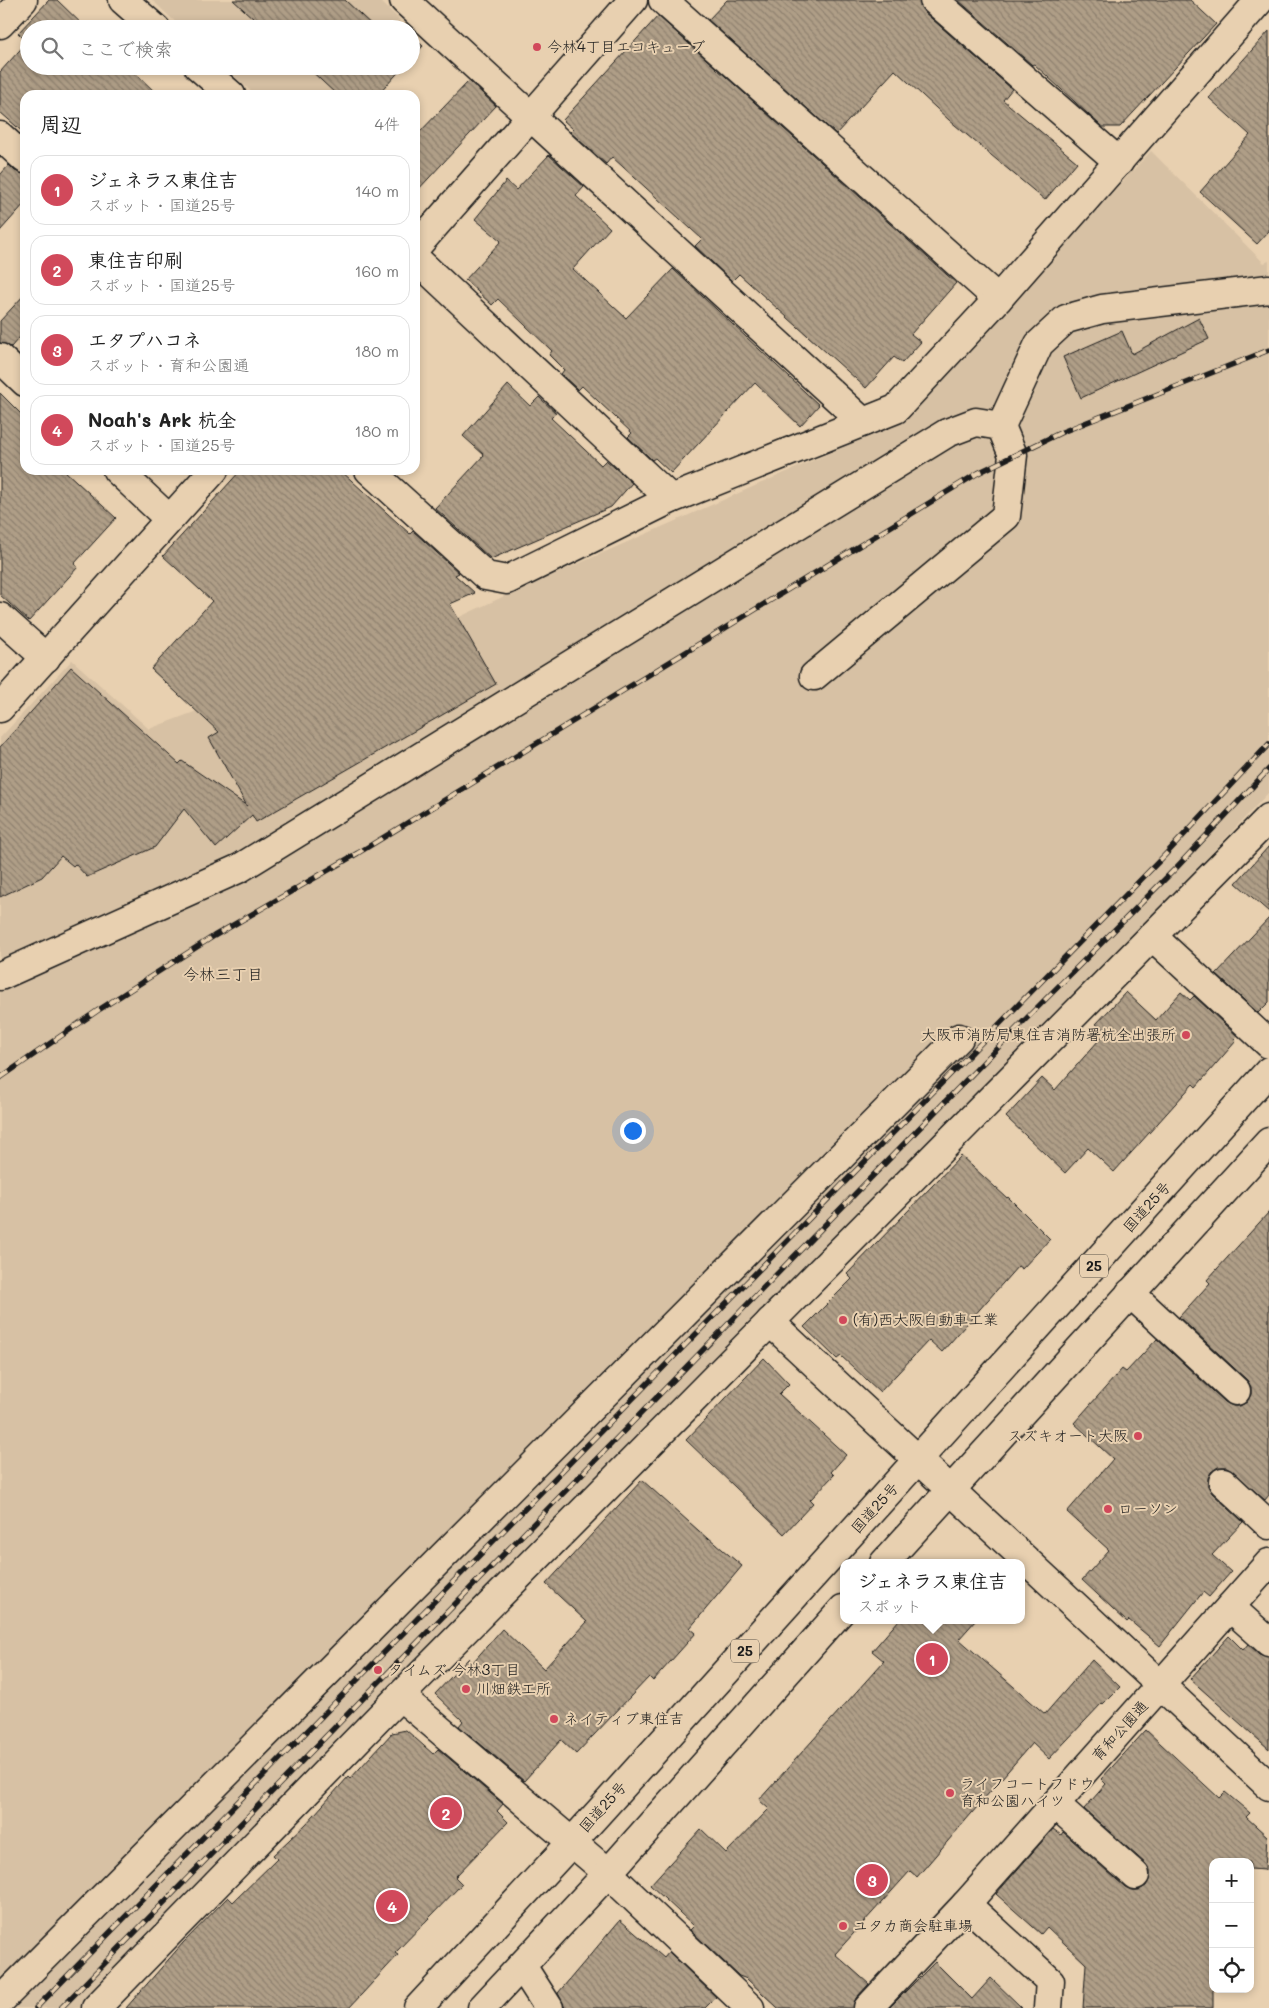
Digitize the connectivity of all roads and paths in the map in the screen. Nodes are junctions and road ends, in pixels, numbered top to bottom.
1 (23, 0) edge
2 (124, 0) edge
3 (404, 0) edge
4 (633, 0) edge
5 (663, 0) edge
6 (934, 0) edge
7 (1262, 5) edge
8 (146, 20) edge
9 (0, 24) edge
10 (208, 75) edge
11 (225, 90) edge
12 (530, 118) junction
13 (0, 136) edge
14 (20, 154) edge
15 (1119, 162) junction
16 (420, 242) edge
17 (420, 263) edge
18 (1269, 289) edge
19 (998, 299) junction
20 (0, 358) edge
21 (20, 377) edge
22 (863, 422) junction
23 (1001, 426) junction
24 (122, 475) edge
25 (210, 475) edge
26 (375, 475) edge
27 (671, 498) junction
28 (169, 520) junction
29 (0, 617) edge
30 (46, 658) junction
31 (814, 676) dead end
32 (0, 708) edge
33 (1269, 818) edge
34 (1152, 936) junction
35 (0, 976) edge
36 (960, 1038) dead end
37 (1269, 1044) edge
38 (1269, 1071) edge
39 (1269, 1142) edge
40 (1130, 1293) junction
41 (770, 1322) junction
42 (1236, 1391) dead end
43 (918, 1461) junction
44 (1223, 1482) dead end
45 (950, 1489) junction
46 (1269, 1525) edge
47 (888, 1559) edge
48 (1025, 1559) edge
49 (1025, 1559) edge
50 (1269, 1563) edge
51 (1230, 1607) junction
52 (840, 1612) edge
53 (1269, 1642) edge
54 (1160, 1686) junction
55 (400, 1696) junction
56 (1269, 1786) edge
57 (1055, 1804) junction
58 (572, 1842) junction
59 (608, 1873) junction
60 (1135, 1875) dead end
61 (966, 1904) junction
62 (522, 1966) junction
63 (0, 2002) edge
64 (96, 2008) edge
65 (418, 2008) edge
66 (482, 2008) edge
67 (549, 2008) edge
68 (750, 2008) edge
69 (868, 2008) edge
70 (1048, 2008) edge

1 - 9 main road
2 - 8 main road
3 - 12 main road
4 - 12 main road
5 - 19 main road
6 - 15 main road
7 - 15 main road
10 - 11 main road
12 - 16 main road
12 - 22 main road
13 - 14 main road
15 - 19 main road
17 - 27 main road
18 - 23 main road
19 - 22 main road
20 - 21 main road
22 - 27 main road
23 - 31 main road
23 - 35 main road
24 - 28 main road
25 - 28 main road
26 - 27 main road
28 - 30 main road
29 - 30 main road
30 - 32 main road
33 - 34 main road
34 - 37 main road
34 - 41 main road
36 - 63 main road
38 - 43 main road, 国道25号 / 25
39 - 40 main road
40 - 42 main road
40 - 45 main road
41 - 43 main road
41 - 55 main road
43 - 45 main road
43 - 58 main road, 国道25号 / 25
44 - 46 main road
45 - 47 main road
45 - 48 main road
49 - 54 main road
50 - 51 main road, 育和公園通
51 - 53 main road
51 - 54 main road, 育和公園通
52 - 59 main road
54 - 56 main road
54 - 57 main road, 育和公園通
55 - 58 main road
55 - 64 main road
57 - 60 main road
57 - 61 main road, 育和公園通
58 - 59 main road
58 - 65 main road, 国道25号 / 25
59 - 62 main road
59 - 68 main road
61 - 69 main road, 育和公園通
61 - 70 main road
62 - 66 main road
62 - 67 main road

